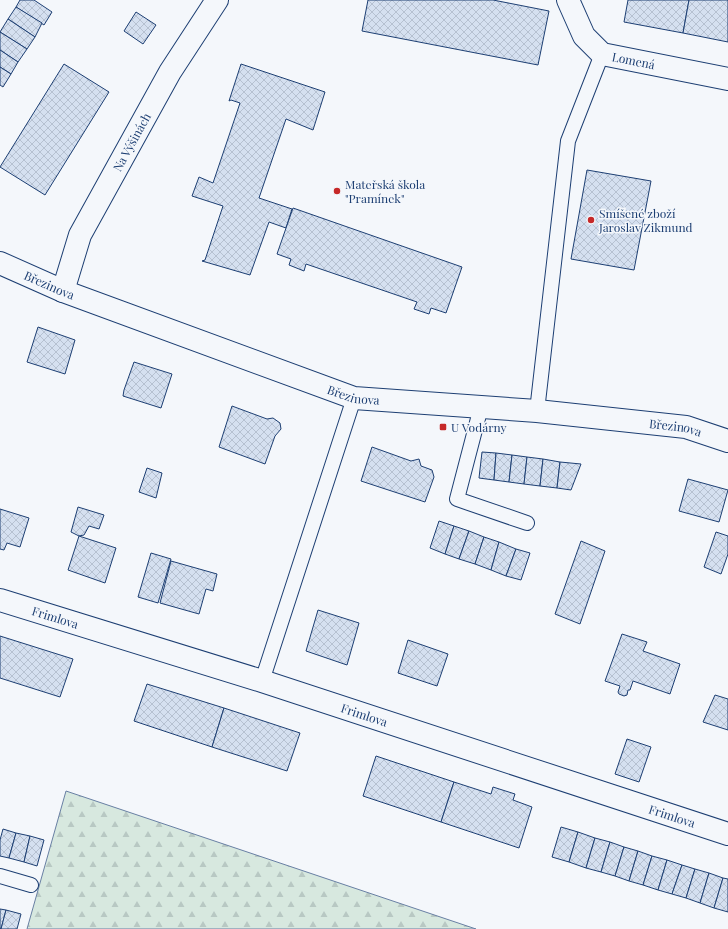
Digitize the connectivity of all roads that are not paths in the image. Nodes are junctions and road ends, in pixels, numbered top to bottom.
1 (217, 0) edge
2 (568, 0) edge
3 (602, 54) junction
4 (728, 79) edge
5 (0, 264) edge
6 (63, 292) junction
7 (354, 398) junction
8 (481, 407) junction
9 (537, 411) junction
10 (728, 440) edge
11 (527, 523) dead end
12 (0, 600) edge
13 (262, 681) junction
14 (728, 834) edge
15 (0, 876) edge
16 (31, 886) dead end

1 - 6 street, Na Výšinách
2 - 3 street, Lomená
3 - 4 street, Lomená
3 - 9 lane
5 - 6 street, Březinova
6 - 7 street, Březinova
7 - 8 street, Březinova
7 - 13 lane
8 - 9 street, Březinova
8 - 11 lane
9 - 10 street, Březinova
12 - 13 street, Frimlova
13 - 14 street, Frimlova
15 - 16 lane

